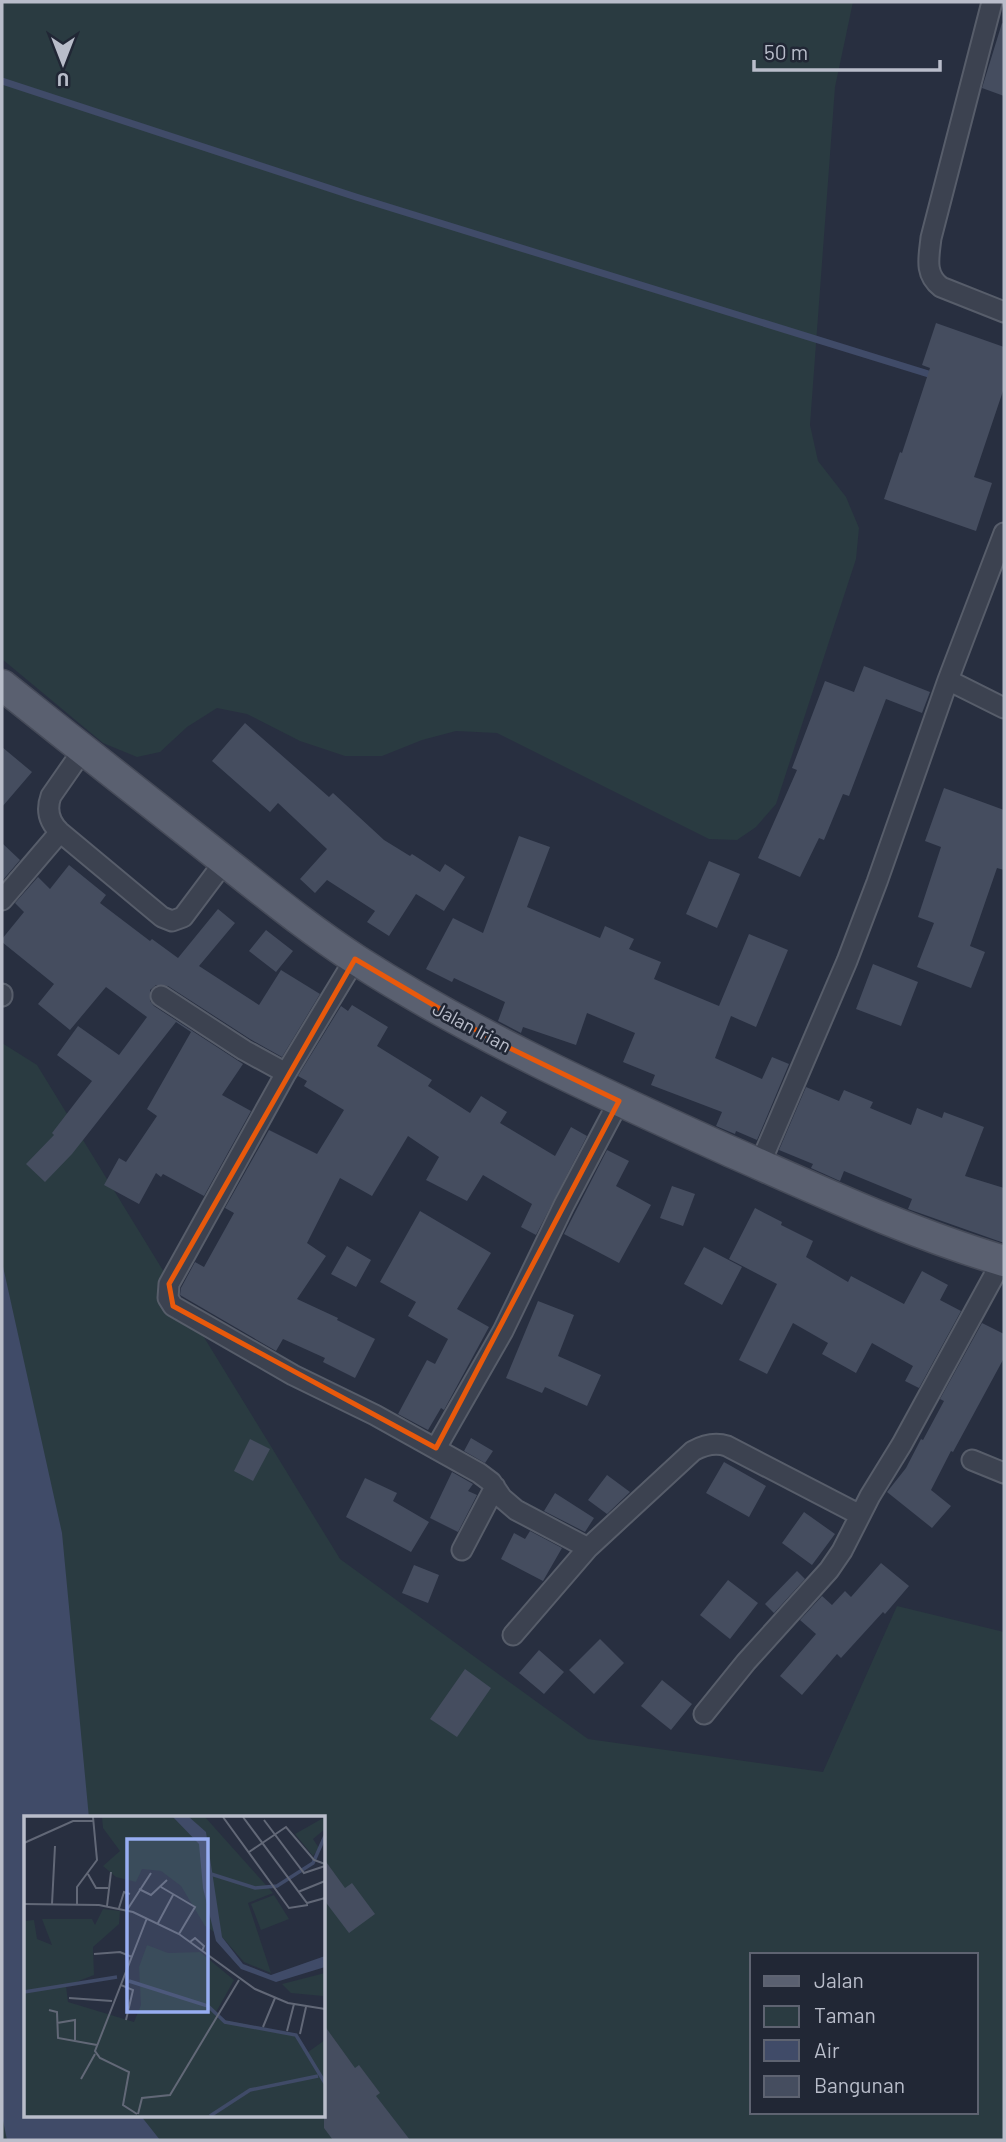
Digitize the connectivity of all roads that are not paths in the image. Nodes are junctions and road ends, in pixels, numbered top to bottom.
1 (992, 2) edge
2 (1004, 312) edge
3 (1004, 534) edge
4 (948, 680) junction
5 (2, 685) edge
6 (1004, 708) edge
7 (83, 750) junction
8 (60, 832) junction
9 (225, 861) junction
10 (2, 900) edge
11 (355, 959) junction
12 (161, 996) dead end
13 (286, 1073) junction
14 (619, 1101) junction
15 (760, 1164) junction
16 (1003, 1261) edge
17 (436, 1448) junction
18 (972, 1460) dead end
19 (1004, 1473) edge
20 (495, 1487) junction
21 (860, 1515) junction
22 (587, 1548) junction
23 (462, 1550) dead end
24 (513, 1635) dead end
25 (704, 1714) dead end

1 - 2 street
3 - 4 street
4 - 6 street
4 - 15 street
5 - 7 main road, Jalan Irian
7 - 8 street
7 - 9 main road, Jalan Irian
8 - 9 street
8 - 10 street
9 - 11 main road, Jalan Irian
11 - 13 street
11 - 14 main road, Jalan Irian
12 - 13 street
13 - 17 street
14 - 15 main road, Jalan Irian
14 - 17 street
15 - 16 main road, Jalan Irian
16 - 21 street
17 - 20 street
18 - 19 street
20 - 22 street
20 - 23 street
21 - 22 street
21 - 25 street
22 - 24 street

